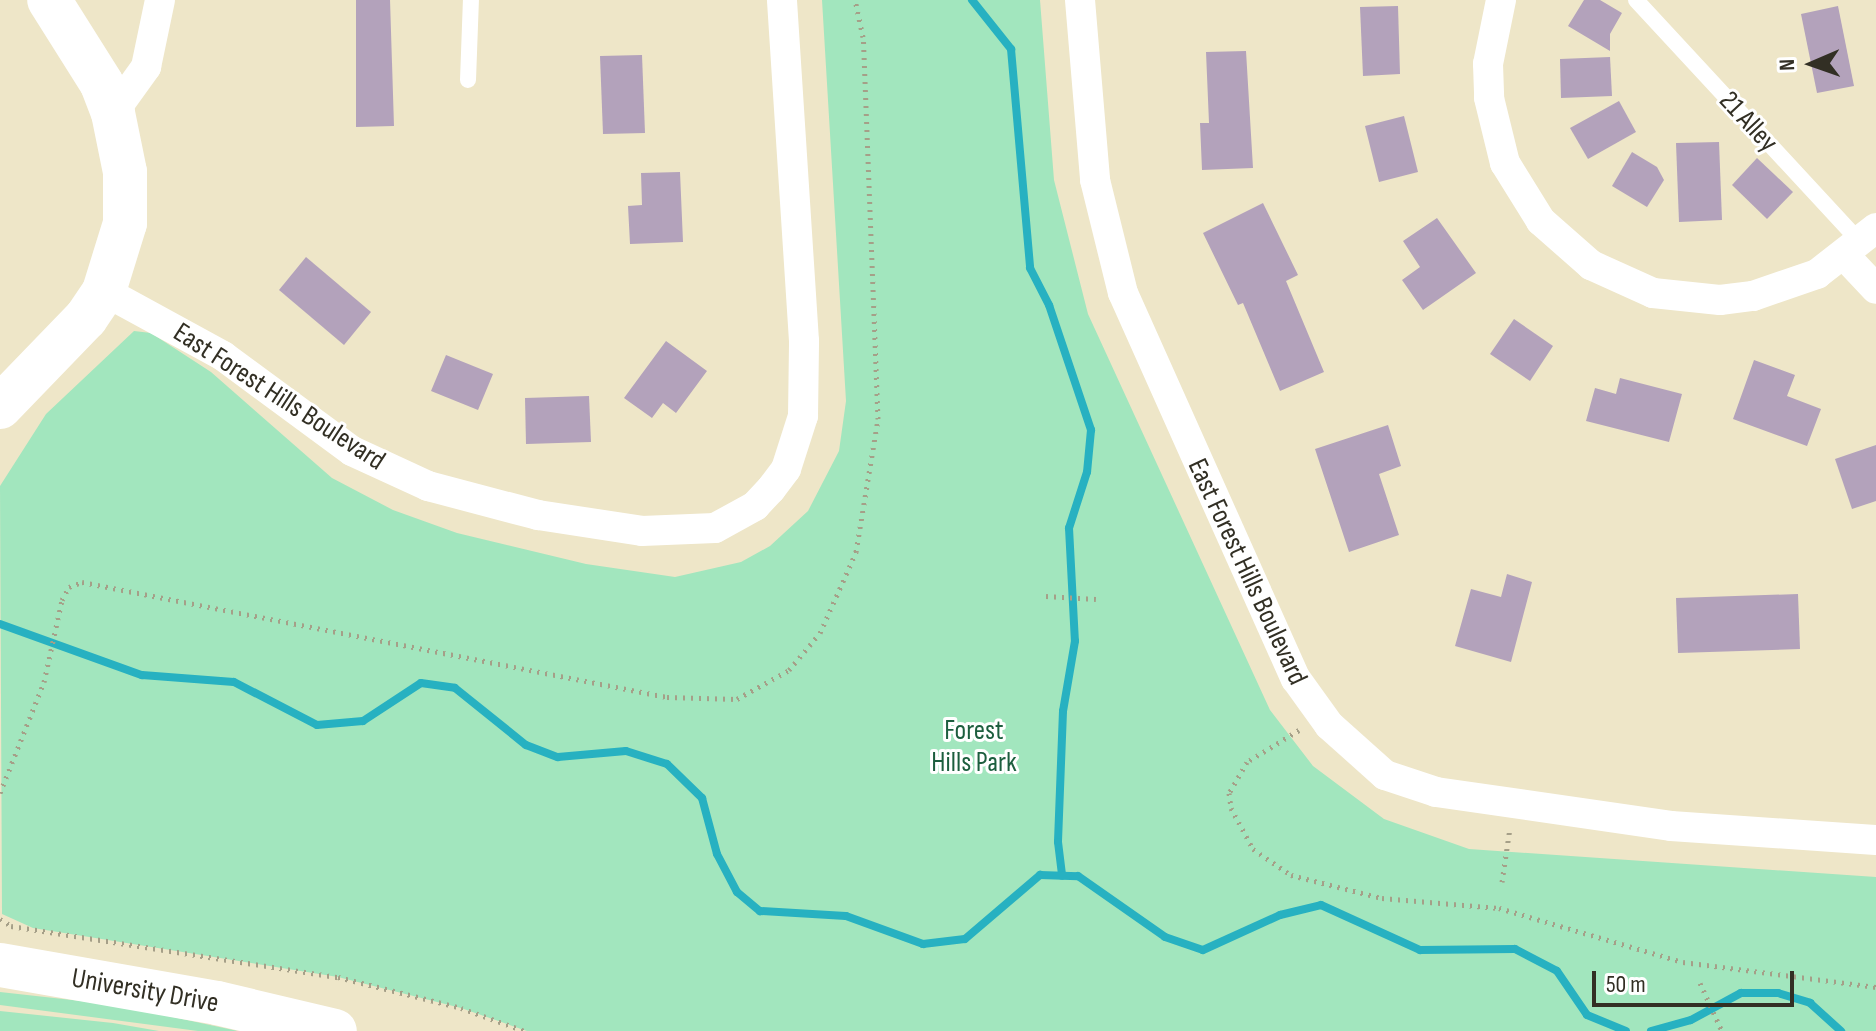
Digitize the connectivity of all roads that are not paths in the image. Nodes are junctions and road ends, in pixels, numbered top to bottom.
1 (49, 0) edge
2 (160, 0) edge
3 (471, 0) edge
4 (782, 0) edge
5 (1080, 0) edge
6 (1501, 0) edge
7 (1636, 0) edge
8 (468, 80) dead end
9 (113, 113) junction
10 (1861, 242) edge
11 (1876, 289) edge
12 (104, 291) junction
13 (0, 407) edge
14 (1876, 840) edge
15 (0, 965) edge
16 (310, 1029) edge

1 - 9 street
2 - 9 street
3 - 8 lane
4 - 12 street, East Forest Hills Boulevard
5 - 14 street, East Forest Hills Boulevard
6 - 10 street
7 - 10 lane, 21 Alley
9 - 12 street
10 - 11 street
12 - 13 street
15 - 16 street, University Drive

